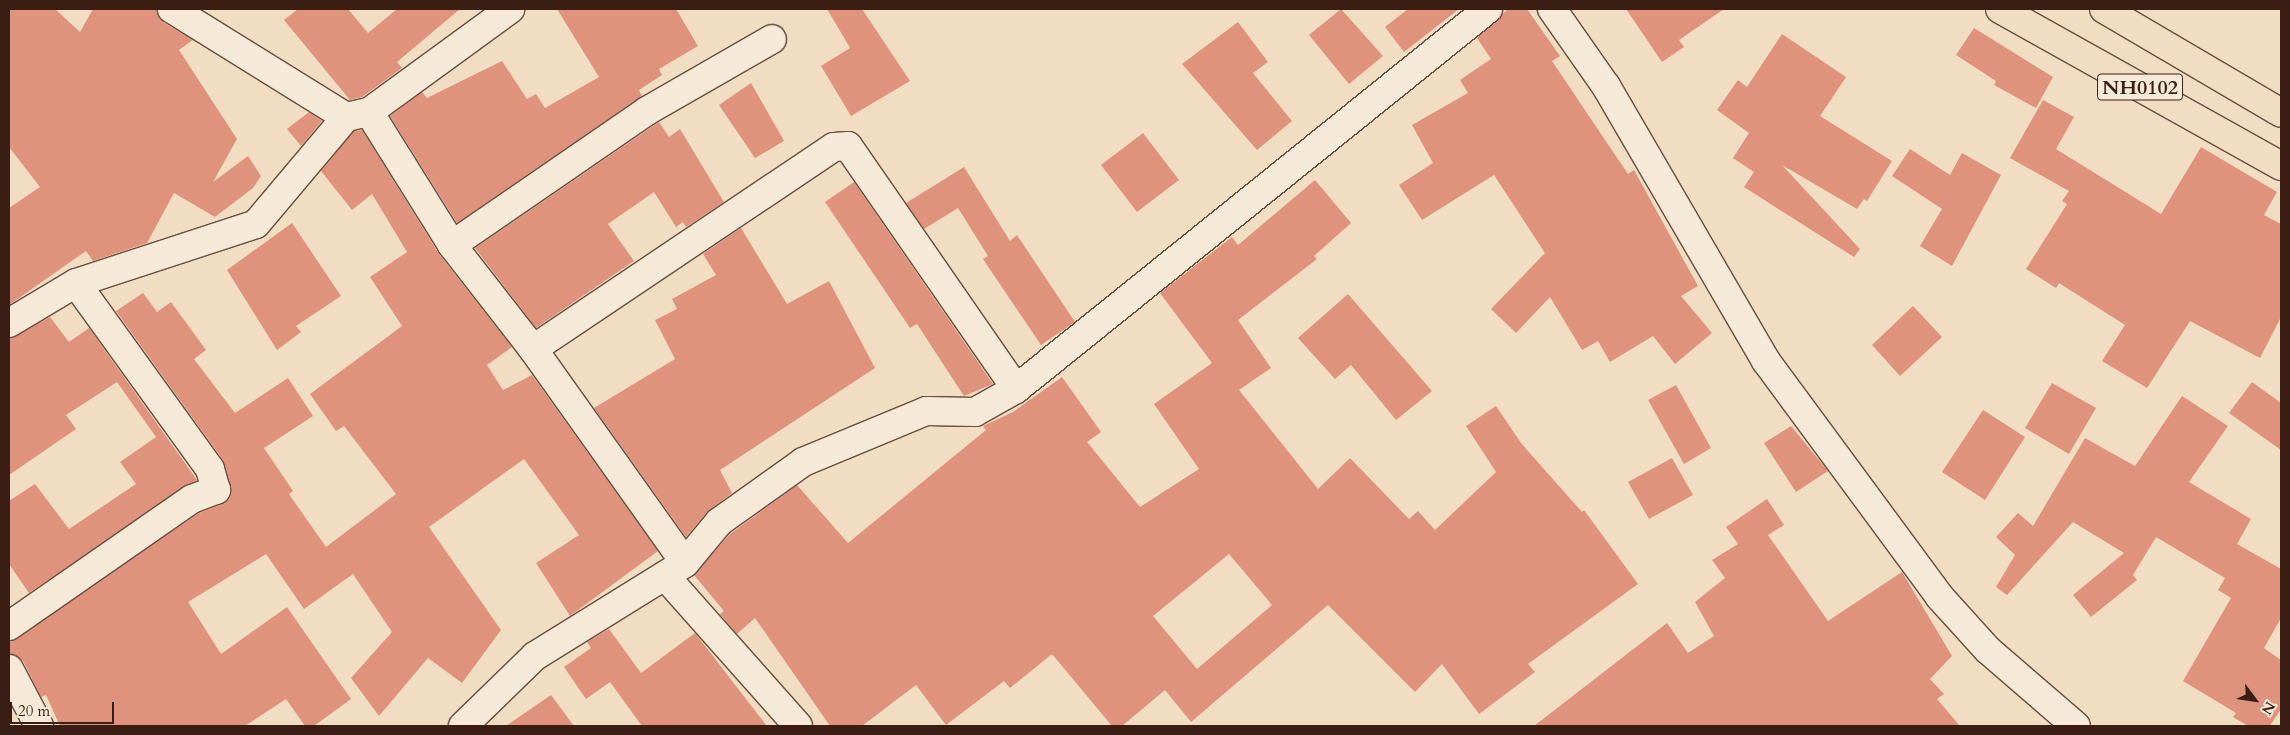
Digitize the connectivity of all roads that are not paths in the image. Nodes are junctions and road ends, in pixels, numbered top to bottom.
1 (172, 9) edge
2 (510, 9) edge
3 (1488, 9) edge
4 (1552, 9) edge
5 (2000, 9) edge
6 (2104, 9) edge
7 (772, 39) dead end
8 (2281, 113) edge
9 (358, 115) junction
10 (2281, 166) edge
11 (452, 245) junction
12 (76, 283) junction
13 (9, 323) edge
14 (533, 349) junction
15 (1016, 390) junction
16 (675, 569) junction
17 (9, 626) edge
18 (9, 669) edge
19 (39, 726) edge
20 (463, 726) edge
21 (798, 726) edge
22 (2076, 726) edge

1 - 9 street
2 - 9 street
3 - 15 street
4 - 22 street
5 - 10 highway, NH0102
6 - 8 highway, NH0102
7 - 11 street
9 - 11 street
9 - 12 street
11 - 14 street
12 - 13 street
12 - 17 street
14 - 15 street
14 - 16 street
15 - 16 street
16 - 20 street
16 - 21 street
18 - 19 street

